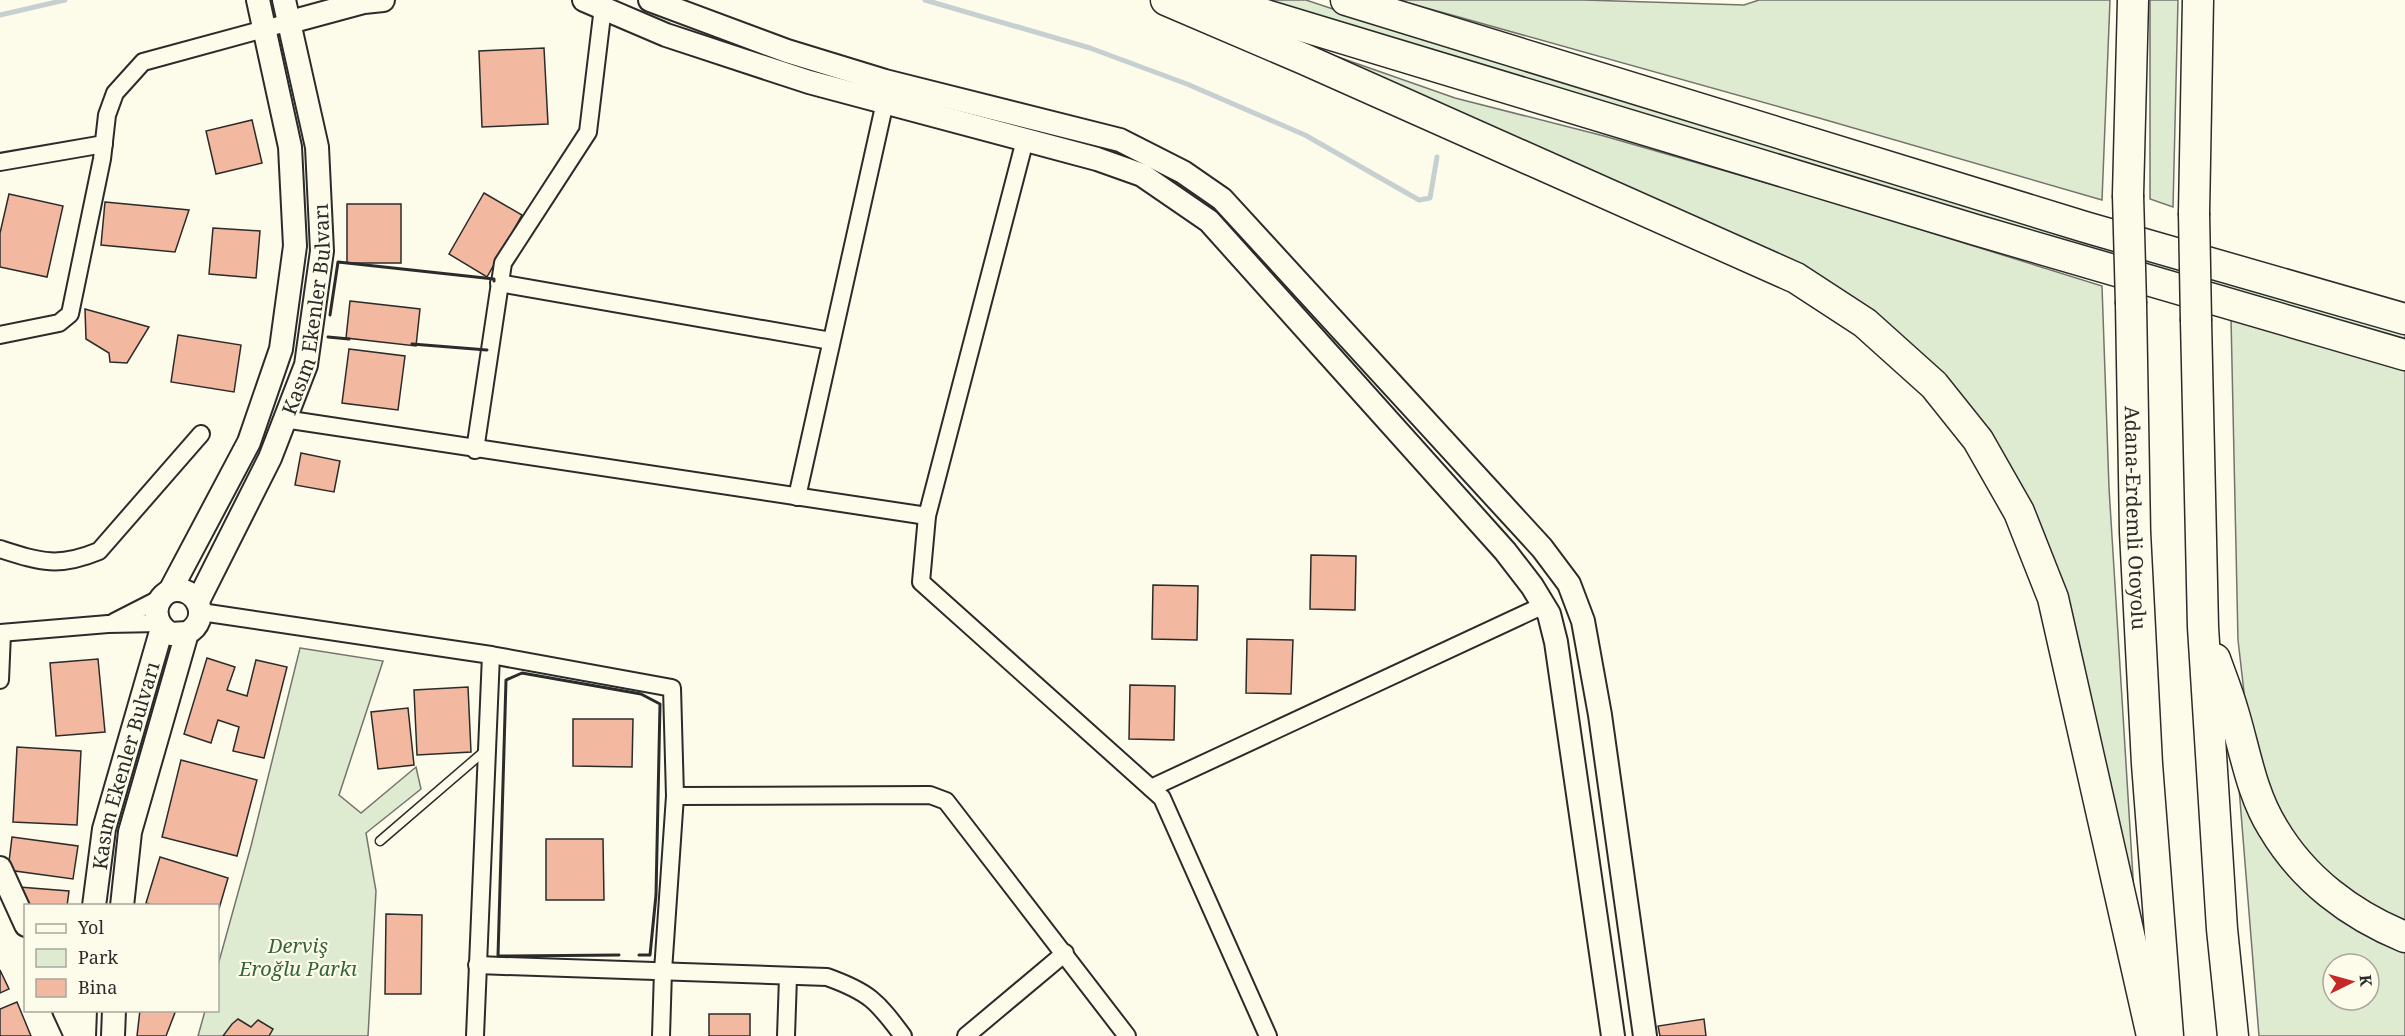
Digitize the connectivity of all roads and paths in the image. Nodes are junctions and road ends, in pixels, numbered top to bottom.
1 (258, 0) edge
2 (284, 0) edge
3 (383, 0) edge
4 (650, 0) edge
5 (1166, 0) edge
6 (1216, 0) edge
7 (1346, 0) edge
8 (2133, 0) edge
9 (2198, 0) edge
10 (593, 4) edge
11 (290, 22) junction
12 (265, 28) junction
13 (885, 102) junction
14 (1025, 140) junction
15 (104, 144) junction
16 (0, 162) edge
17 (500, 283) junction
18 (2405, 319) edge
19 (0, 335) edge
20 (831, 341) junction
21 (2405, 355) edge
22 (284, 419) junction
23 (201, 434) dead end
24 (475, 450) junction
25 (797, 497) junction
26 (927, 516) junction
27 (0, 549) edge
28 (166, 595) junction
29 (1544, 605) junction
30 (200, 607) junction
31 (108, 624) junction
32 (161, 626) junction
33 (2203, 627) junction
34 (1, 633) edge
35 (187, 633) junction
36 (491, 655) junction
37 (0, 680) edge
38 (487, 749) junction
39 (1151, 788) junction
40 (675, 796) junction
41 (380, 840) dead end
42 (0, 868) edge
43 (94, 904) edge
44 (122, 904) edge
45 (24, 921) edge
46 (2405, 937) edge
47 (1065, 953) junction
48 (477, 965) junction
49 (663, 971) junction
50 (788, 976) junction
51 (64, 1012) edge
52 (85, 1012) edge
53 (114, 1012) edge
54 (76, 1036) edge
55 (84, 1036) edge
56 (113, 1036) edge
57 (475, 1036) edge
58 (661, 1036) edge
59 (786, 1036) edge
60 (903, 1036) edge
61 (966, 1036) edge
62 (1127, 1036) edge
63 (1268, 1036) edge
64 (1613, 1036) edge
65 (1645, 1036) edge
66 (2152, 1036) edge
67 (2168, 1036) edge
68 (2233, 1036) edge

1 - 12 street, Kasım Ekenler Bulvarı
2 - 11 street, Kasım Ekenler Bulvarı
3 - 11 street
4 - 65 street
5 - 66 highway
6 - 21 highway
7 - 18 highway
8 - 67 highway, Adana-Erdemli Otoyolu, bridge
9 - 33 highway, bridge
10 - 13 street
10 - 17 street
11 - 12 street
11 - 22 street, Kasım Ekenler Bulvarı
12 - 15 street
12 - 28 street, Kasım Ekenler Bulvarı
13 - 14 street
13 - 20 street
14 - 26 street
14 - 29 street
15 - 16 street
15 - 19 street
17 - 20 street
17 - 24 street
20 - 25 street
22 - 24 street
22 - 30 street, Kasım Ekenler Bulvarı
23 - 27 street
24 - 25 street
25 - 26 street
26 - 39 street
28 - 30 street
28 - 31 street
28 - 32 street, Kasım Ekenler Bulvarı
29 - 39 street
29 - 64 street
30 - 35 street, Kasım Ekenler Bulvarı
30 - 36 street
31 - 32 street
31 - 34 street
32 - 35 street
32 - 43 street, Kasım Ekenler Bulvarı
33 - 46 highway
33 - 68 highway
34 - 37 street
35 - 44 street, Kasım Ekenler Bulvarı
36 - 38 street
36 - 40 street
38 - 41 lane
38 - 48 street
39 - 63 street
40 - 47 street
40 - 49 street
42 - 45 street
47 - 61 street
47 - 62 street
48 - 49 street
48 - 57 street
49 - 50 street
49 - 58 street
50 - 59 street
50 - 60 street
51 - 54 street
52 - 55 street
53 - 56 street

